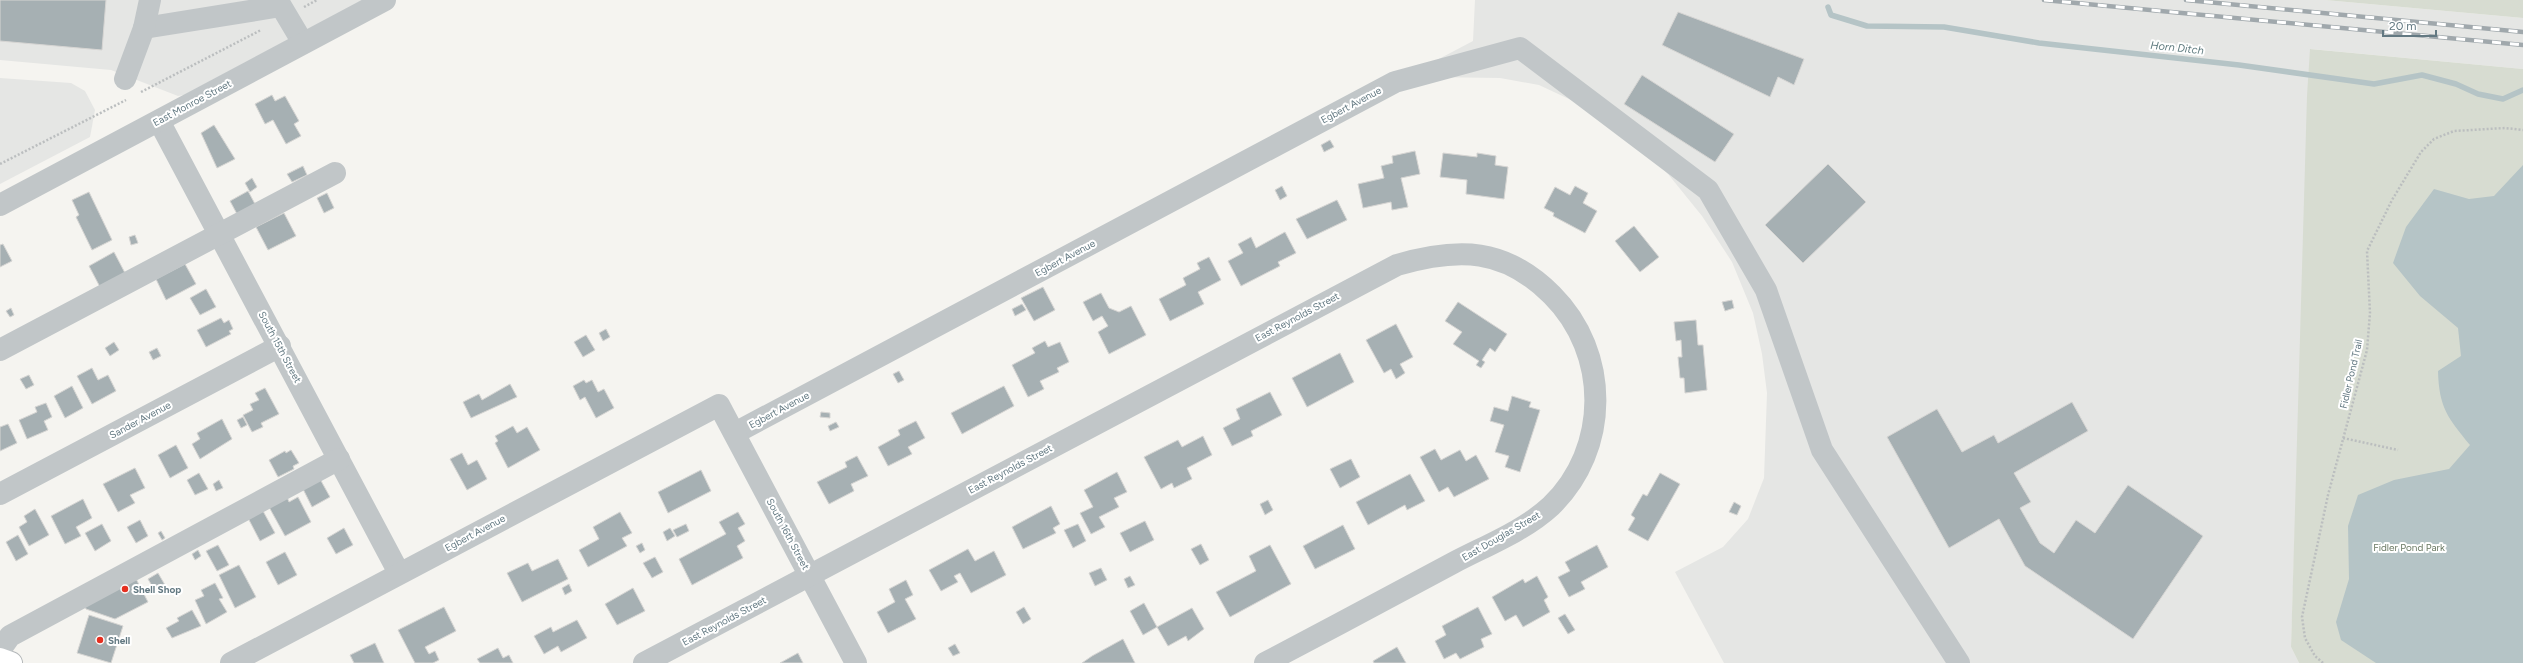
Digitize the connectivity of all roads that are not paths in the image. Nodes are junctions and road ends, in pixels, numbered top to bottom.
1 (150, 0) edge
2 (385, 0) edge
3 (283, 8) edge
4 (144, 28) junction
5 (303, 43) junction
6 (129, 91) road end
7 (159, 121) junction
8 (335, 173) dead end
9 (0, 205) edge
10 (220, 233) junction
11 (1377, 274) joint
12 (280, 346) junction
13 (0, 350) edge
14 (719, 404) joint
15 (735, 433) junction
16 (339, 459) junction
17 (0, 494) edge
18 (399, 573) junction
19 (810, 575) junction
20 (0, 650) edge
21 (0, 658) edge
22 (11, 663) edge
23 (231, 663) edge
24 (644, 663) edge
25 (856, 663) edge
26 (1265, 663) edge
27 (1958, 663) edge

1 - 4 street
2 - 5 street, East Monroe Street
3 - 4 street
3 - 5 street
4 - 6 street
5 - 7 street, East Monroe Street
7 - 9 street, East Monroe Street
7 - 10 street, South 15th Street
8 - 10 street
10 - 12 street, South 15th Street
10 - 13 street
11 - 19 street, East Reynolds Street
11 - 26 street, East Douglas Street
12 - 16 street, South 15th Street
12 - 17 street, Sander Avenue
14 - 15 street, South 16th Street
14 - 18 street, Egbert Avenue
15 - 19 street, South 16th Street
15 - 27 street, Egbert Avenue
16 - 18 street, South 15th Street
16 - 20 street
18 - 23 street, Egbert Avenue
19 - 24 street, East Reynolds Street
19 - 25 street, South 16th Street
21 - 22 highway

